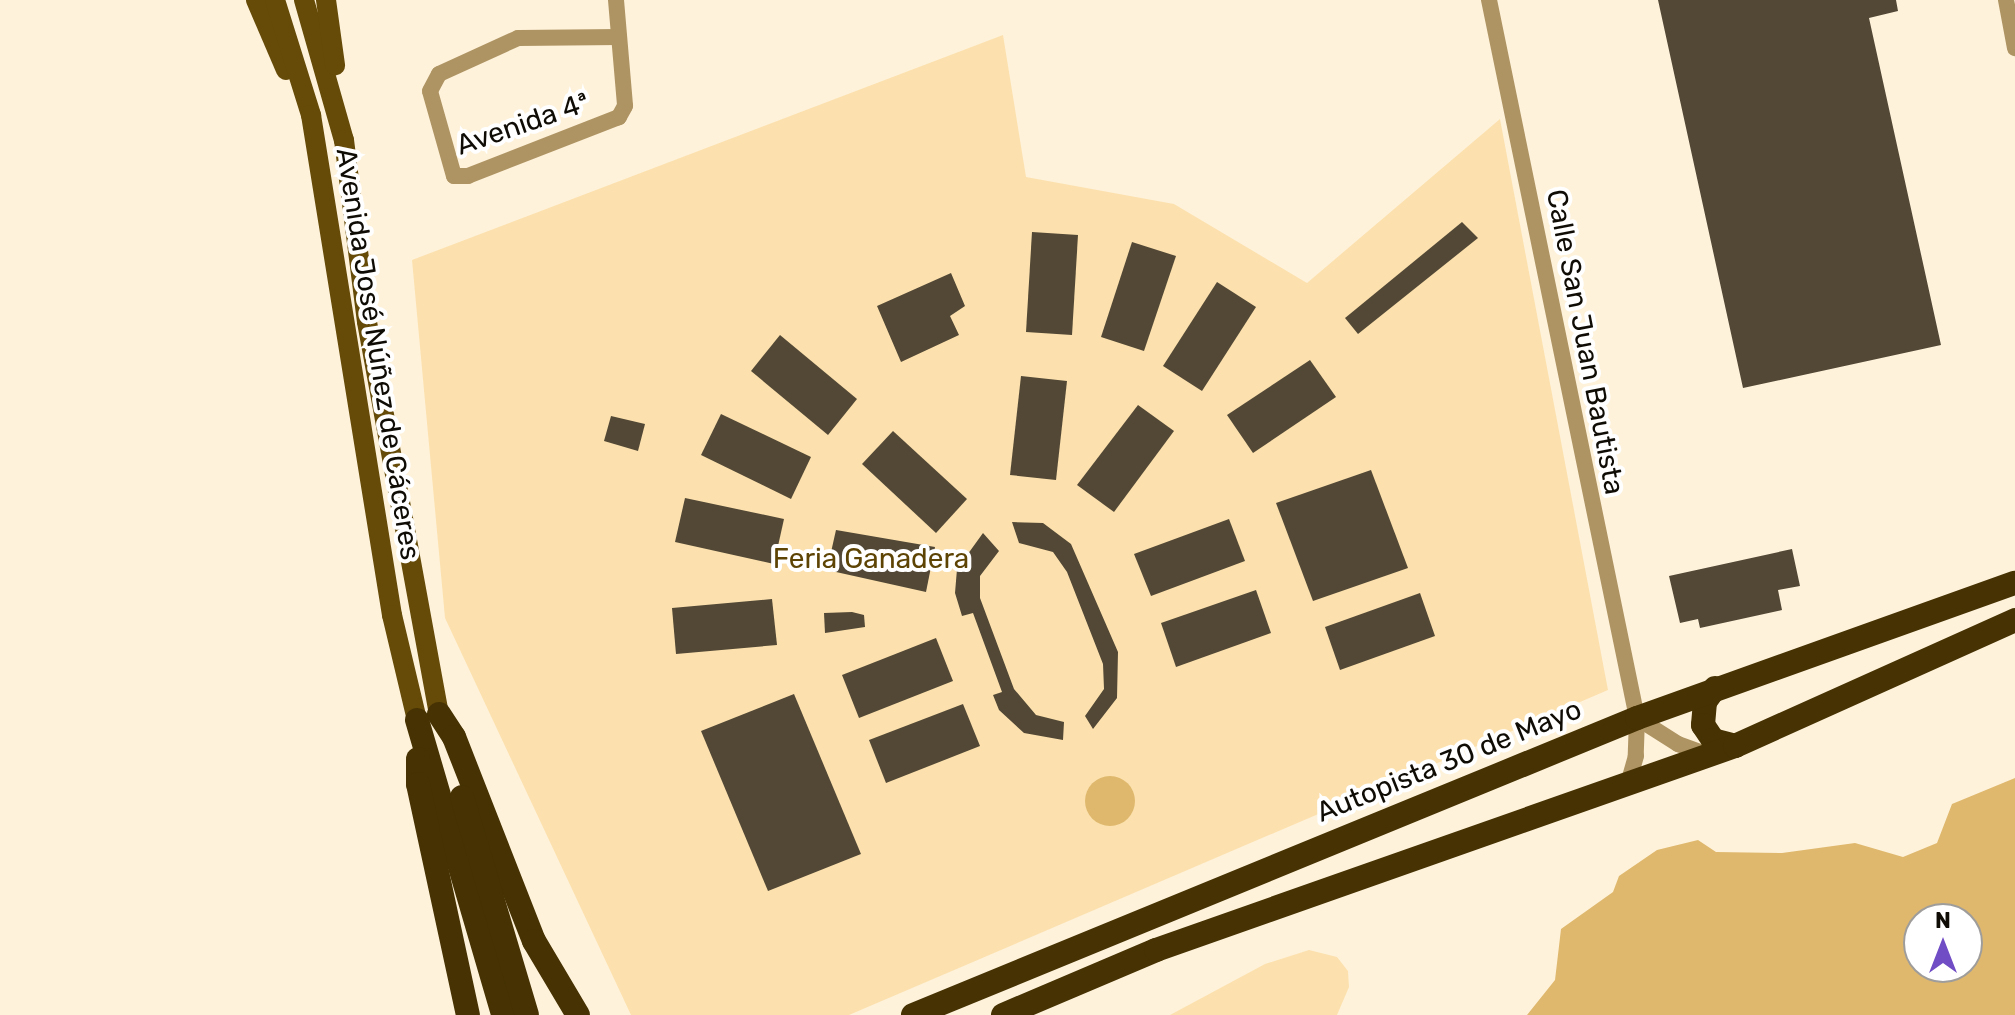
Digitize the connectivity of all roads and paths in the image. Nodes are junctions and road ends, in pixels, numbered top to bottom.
1 (256, 0) edge
2 (275, 0) edge
3 (304, 0) edge
4 (326, 0) edge
5 (616, 0) edge
6 (1489, 0) edge
7 (2006, 0) edge
8 (619, 37) junction
9 (2015, 48) edge
10 (344, 140) junction
11 (317, 150) junction
12 (2015, 583) edge
13 (2015, 620) edge
14 (1715, 688) junction
15 (1634, 706) junction
16 (428, 717) junction
17 (1735, 746) junction
18 (1709, 755) junction
19 (1628, 784) junction
20 (468, 1015) edge
21 (503, 1015) edge
22 (527, 1015) edge
23 (578, 1015) edge
24 (913, 1015) edge
25 (1003, 1015) edge

1 - 11 main road
2 - 11 main road, Avenida José Núñez de Cáceres
3 - 10 main road, Avenida José Núñez de Cáceres
4 - 10 main road
5 - 8 street
6 - 15 street, Calle San Juan Bautista
7 - 9 street
8 - 8 street, Avenida 4ª
10 - 16 main road, Avenida José Núñez de Cáceres
11 - 16 main road, Avenida José Núñez de Cáceres
12 - 14 highway, Autopista 30 de Mayo
13 - 17 highway
14 - 15 highway, Autopista 30 de Mayo
14 - 17 highway
15 - 18 street
15 - 19 street, Calle San Juan Bautista
15 - 24 highway, Autopista 30 de Mayo
16 - 20 highway
16 - 21 highway
16 - 22 highway
16 - 23 highway
17 - 18 highway
18 - 19 highway
19 - 25 highway

